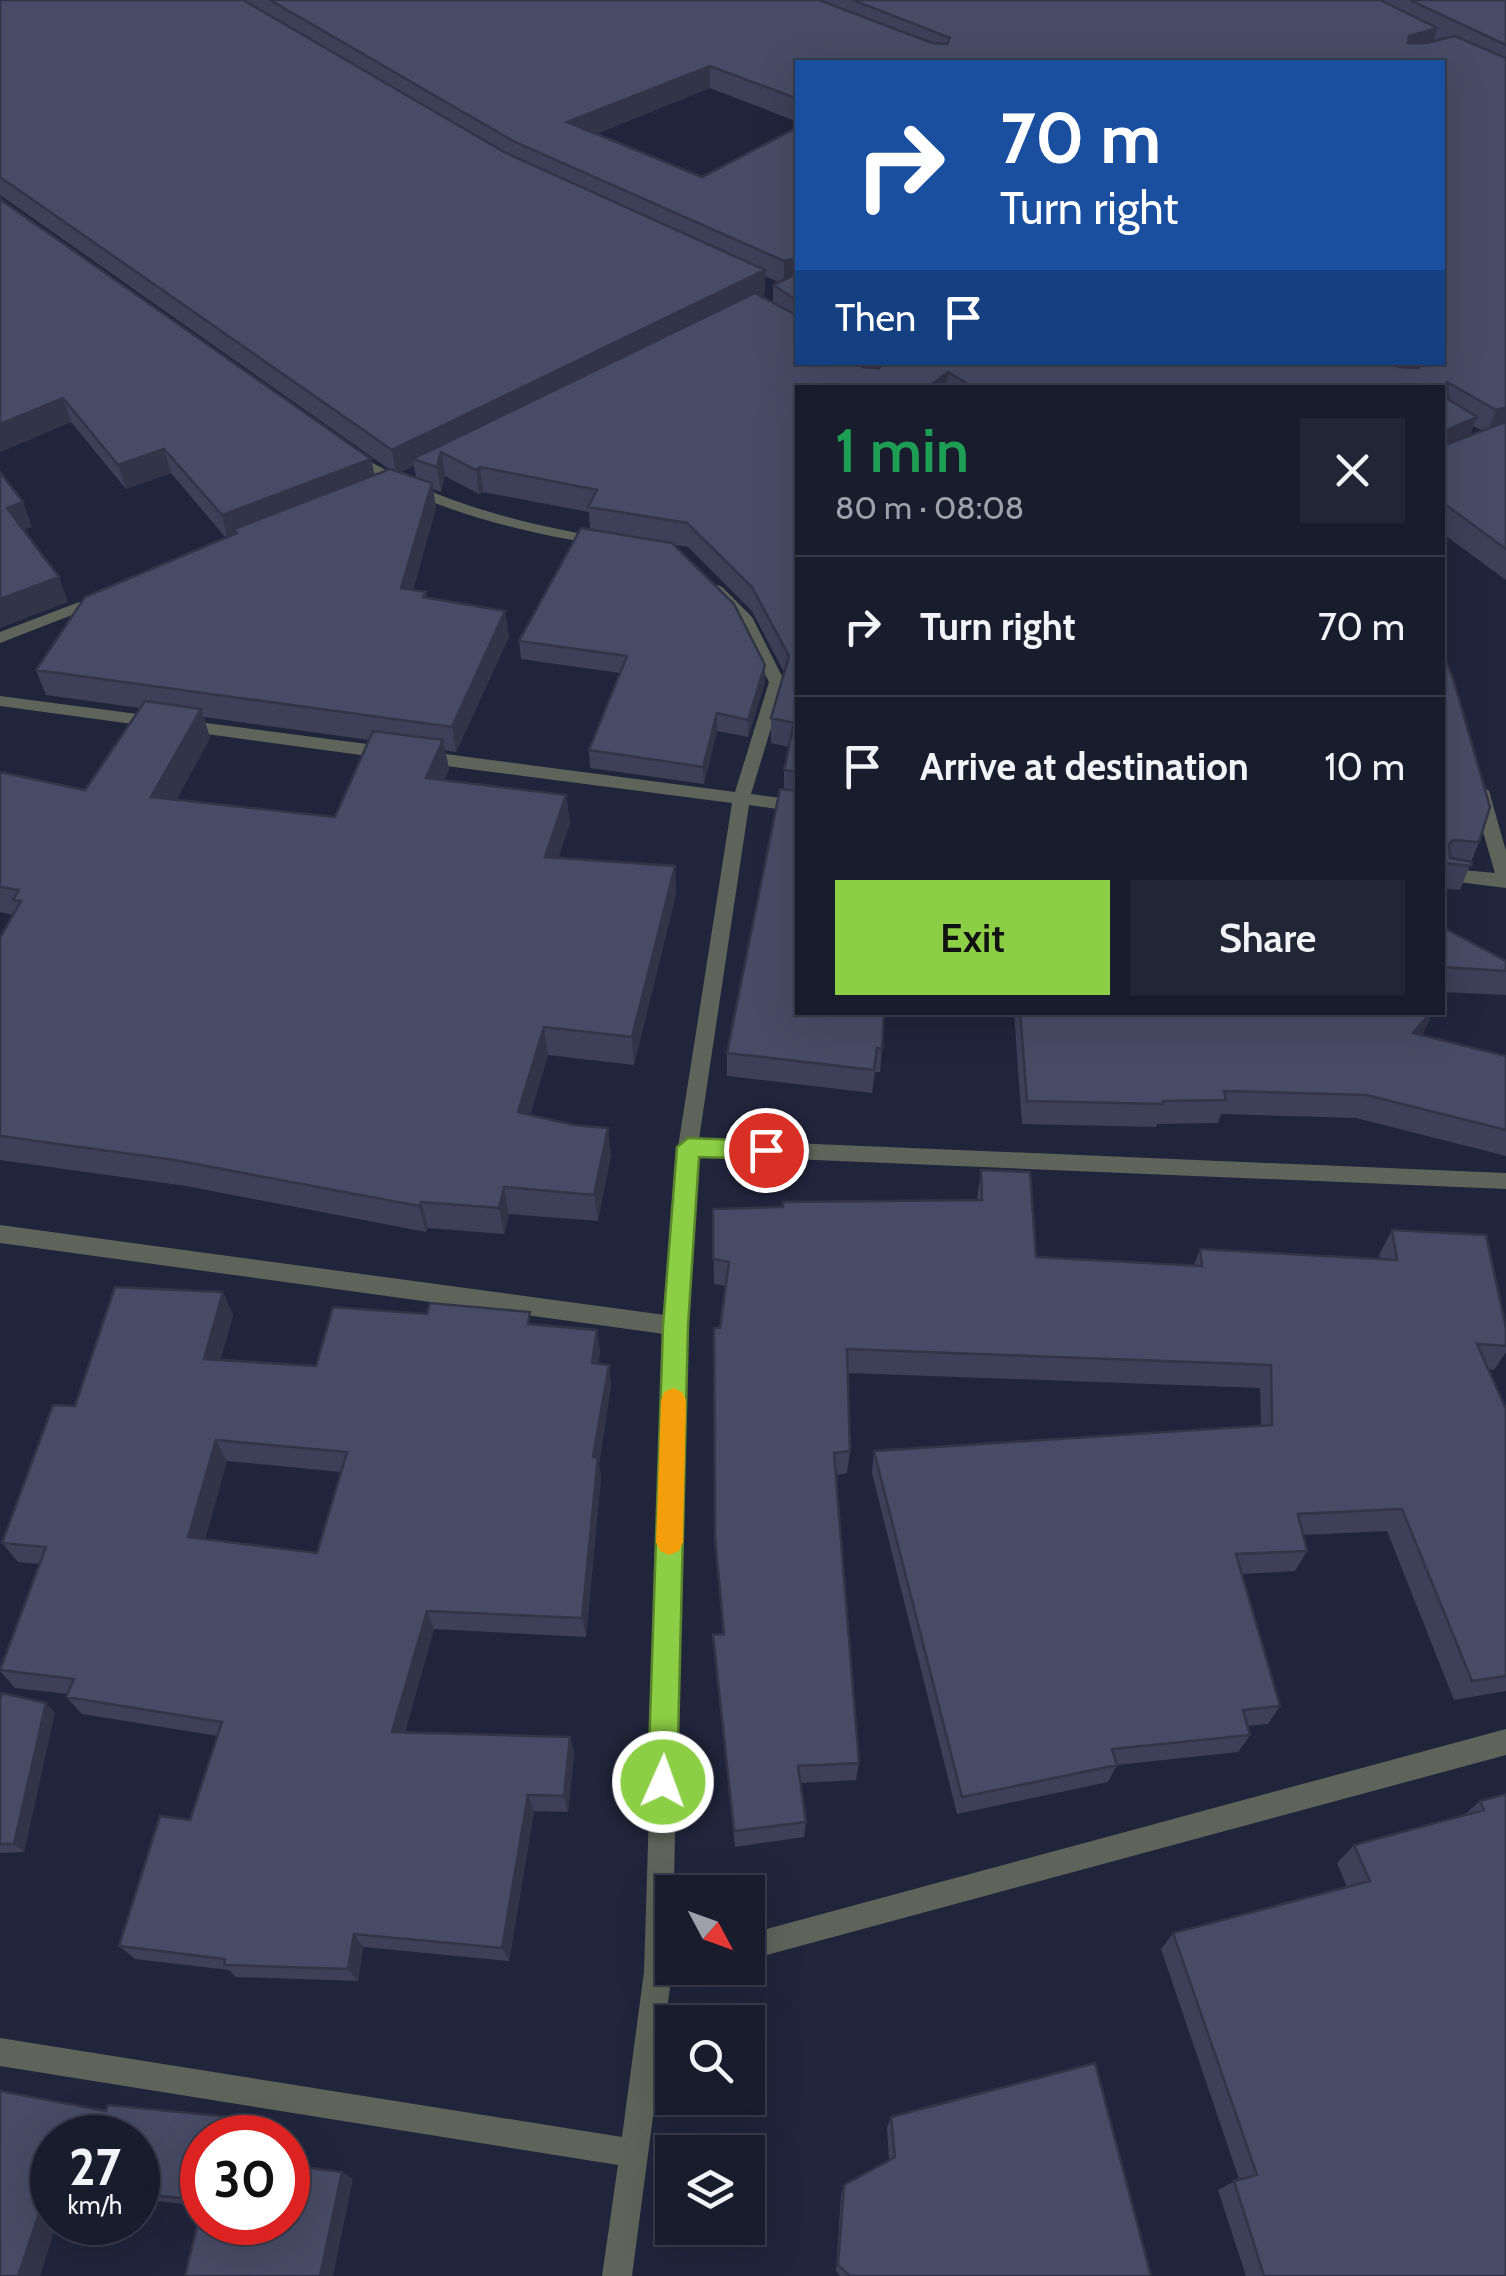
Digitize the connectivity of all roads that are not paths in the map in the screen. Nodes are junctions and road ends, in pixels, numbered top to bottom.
1 (330, 442) edge
2 (626, 544) edge
3 (706, 578) edge
4 (126, 590) edge
5 (0, 638) edge
6 (0, 701) edge
7 (1474, 768) edge
8 (741, 800) junction
9 (795, 806) edge
10 (1445, 874) edge
11 (1506, 882) edge
12 (688, 1147) junction
13 (1506, 1181) edge
14 (0, 1234) edge
15 (675, 1326) junction
16 (1506, 1742) edge
17 (666, 1875) edge
18 (765, 1942) edge
19 (662, 1985) edge
20 (0, 2052) edge
21 (634, 2153) junction
22 (617, 2276) edge

1 - 2 street
3 - 8 street
4 - 5 street
6 - 8 street
7 - 11 street
8 - 9 street
8 - 12 street
10 - 11 street
12 - 13 street
12 - 15 street
14 - 15 street
15 - 17 street
16 - 18 street
19 - 21 street
20 - 21 street
21 - 22 street

